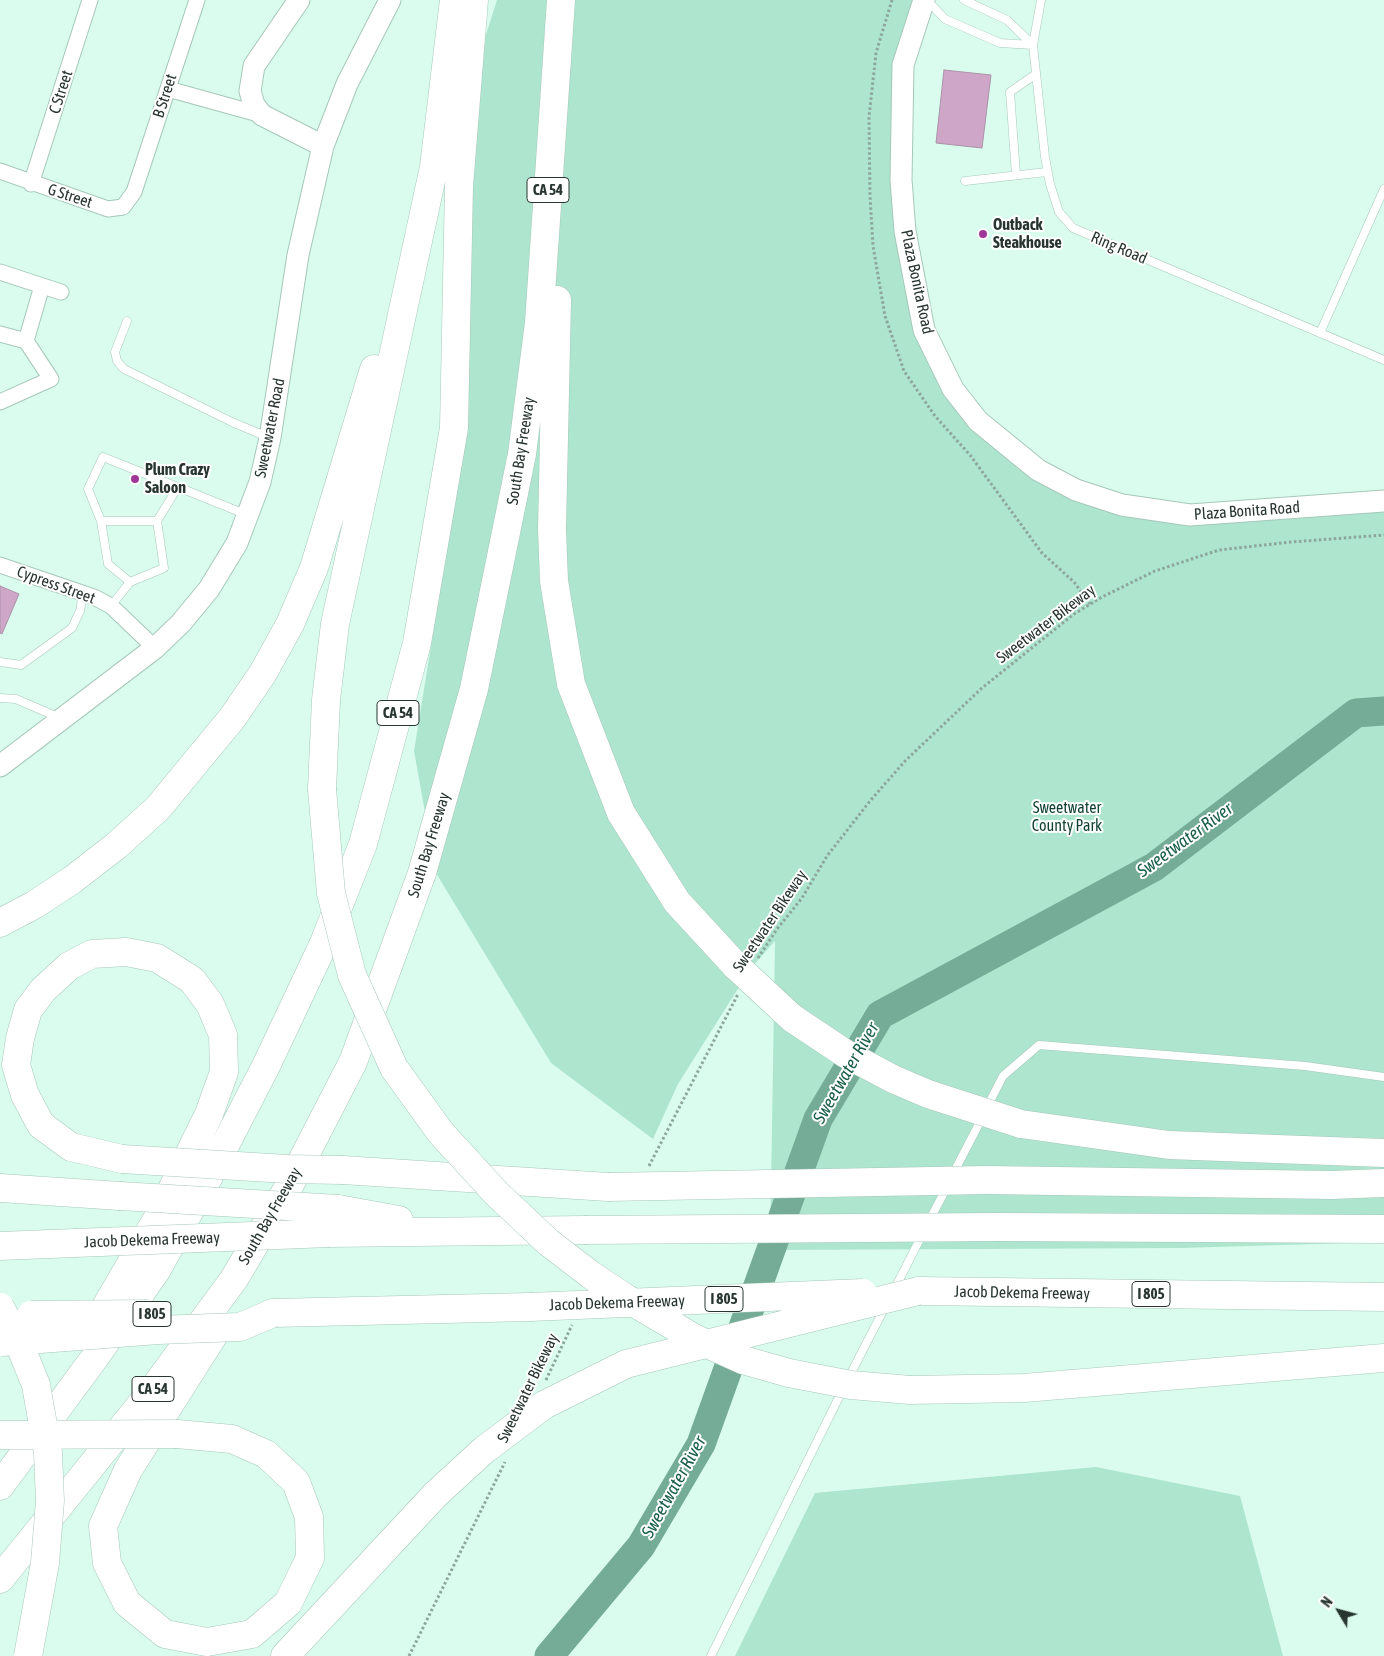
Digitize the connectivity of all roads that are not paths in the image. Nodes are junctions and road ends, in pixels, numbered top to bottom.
1 (90, 0) edge
2 (197, 0) edge
3 (299, 0) edge
4 (390, 0) edge
5 (454, 0) edge
6 (474, 0) edge
7 (561, 0) edge
8 (926, 0) edge
9 (964, 0) edge
10 (1042, 0) edge
11 (1032, 44) junction
12 (558, 58) junction
13 (1036, 74) junction
14 (168, 89) junction
15 (262, 115) junction
16 (323, 146) junction
17 (0, 172) edge
18 (1047, 172) junction
19 (1016, 175) junction
20 (965, 181) dead end
21 (32, 184) junction
22 (1384, 189) edge
23 (134, 192) joint
24 (0, 272) edge
25 (410, 280) junction
26 (42, 286) junction
27 (61, 292) dead end
28 (127, 321) dead end
29 (1320, 333) junction
30 (0, 334) edge
31 (26, 341) junction
32 (1384, 360) edge
33 (0, 402) edge
34 (270, 438) junction
35 (178, 487) junction
36 (1384, 501) edge
37 (249, 516) junction
38 (157, 521) junction
39 (101, 522) junction
40 (0, 565) edge
41 (130, 582) junction
42 (84, 594) junction
43 (111, 606) junction
44 (155, 648) junction
45 (0, 662) edge
46 (0, 698) edge
47 (62, 719) junction
48 (0, 766) edge
49 (0, 922) edge
50 (1384, 1077) edge
51 (1384, 1153) edge
52 (1384, 1182) edge
53 (0, 1188) edge
54 (288, 1188) junction
55 (333, 1221) junction
56 (1384, 1229) edge
57 (0, 1246) edge
58 (918, 1291) junction
59 (1384, 1297) edge
60 (0, 1307) edge
61 (273, 1313) junction
62 (0, 1314) edge
63 (0, 1342) edge
64 (1384, 1358) edge
65 (93, 1360) junction
66 (0, 1434) edge
67 (0, 1486) edge
68 (0, 1579) edge
69 (28, 1656) edge
70 (285, 1656) edge
71 (711, 1656) edge

1 - 21 street, C Street
2 - 14 street, B Street
3 - 15 main road
4 - 16 main road, Sweetwater Road
5 - 25 highway
6 - 65 highway, CA 54
7 - 12 highway, South Bay Freeway / CA 54
8 - 11 lane
8 - 36 main road, Plaza Bonita Road
9 - 11 lane
10 - 11 lane, Ring Road
11 - 13 lane, Ring Road
12 - 51 highway, bridge
12 - 54 highway, South Bay Freeway / CA 54
13 - 18 lane, Ring Road
13 - 19 lane
14 - 15 street
14 - 23 street, B Street
15 - 16 main road
16 - 34 main road, Sweetwater Road
17 - 21 street, G Street
18 - 19 lane
18 - 29 lane, Ring Road
19 - 20 lane
21 - 23 street, G Street
22 - 29 lane
24 - 26 street
25 - 49 highway
25 - 64 highway, bridge
26 - 27 street
26 - 31 street
28 - 34 lane
29 - 32 lane, Ring Road
30 - 31 street
31 - 33 street
34 - 37 main road, Sweetwater Road
35 - 37 lane
35 - 38 lane
35 - 39 lane
37 - 44 main road, Sweetwater Road
38 - 39 lane
38 - 41 lane
39 - 41 lane
40 - 42 street, Cypress Street
41 - 43 lane
42 - 43 street, Cypress Street
42 - 45 lane
43 - 44 street, Cypress Street
44 - 47 main road, Sweetwater Road
46 - 47 lane
47 - 48 main road, Sweetwater Road
50 - 71 lane
52 - 65 highway, bridge
53 - 55 highway, bridge
54 - 66 highway, bridge
54 - 68 highway, South Bay Freeway / CA 54
55 - 56 highway, Jacob Dekema Freeway, bridge
55 - 57 highway, Jacob Dekema Freeway, bridge
58 - 59 highway, Jacob Dekema Freeway / I 805
58 - 61 highway, Jacob Dekema Freeway / I 805, bridge
58 - 70 highway, bridge
60 - 69 highway, bridge
61 - 62 highway, Jacob Dekema Freeway / I 805, bridge
61 - 63 highway, bridge
65 - 67 highway, CA 54

